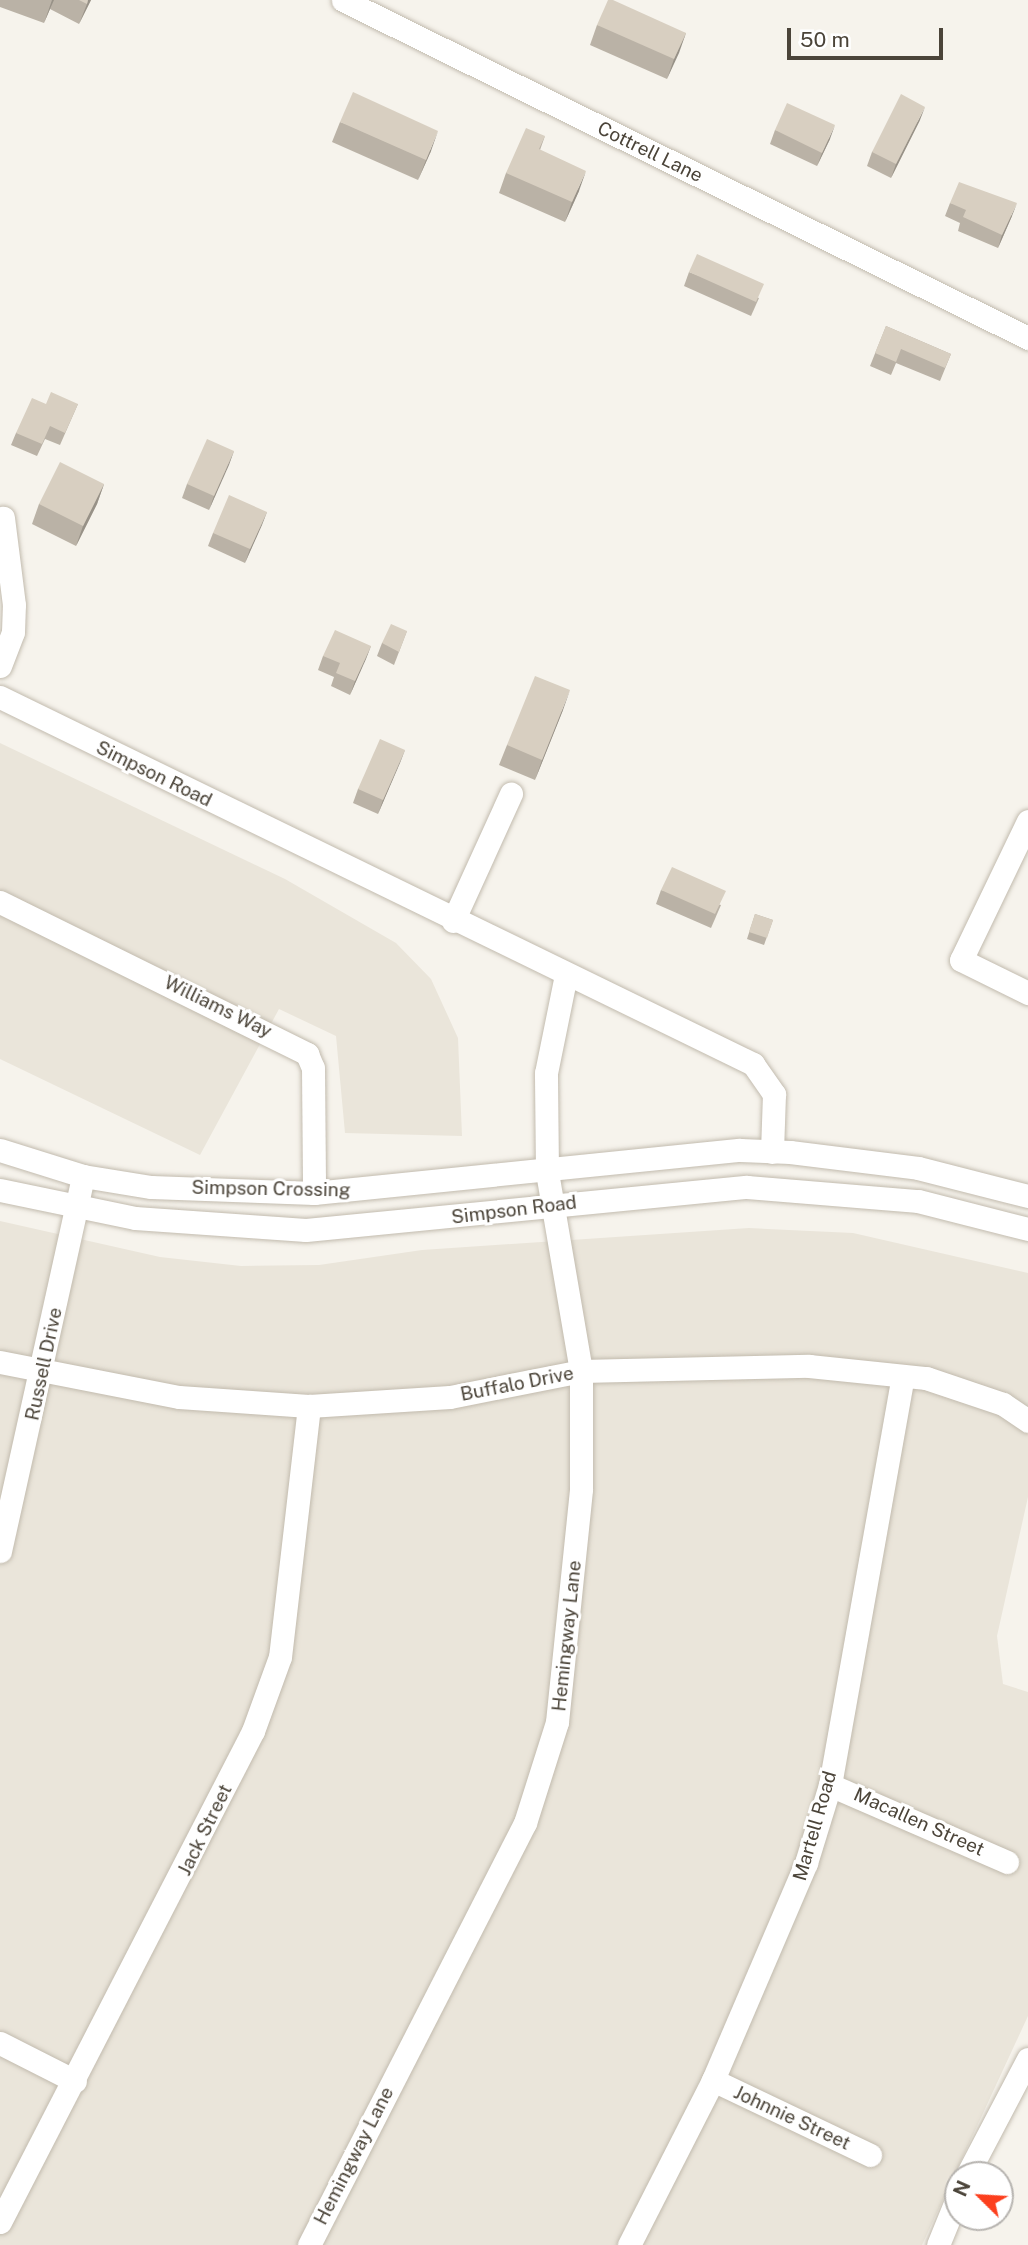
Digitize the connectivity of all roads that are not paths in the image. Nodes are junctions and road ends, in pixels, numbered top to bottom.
1 (343, 0) edge
2 (1028, 338) edge
3 (3, 518) dead end
4 (0, 666) edge
5 (0, 697) edge
6 (511, 794) dead end
7 (1028, 821) edge
8 (0, 902) edge
9 (453, 921) junction
10 (566, 975) junction
11 (1028, 993) edge
12 (0, 1150) edge
13 (772, 1152) junction
14 (547, 1172) junction
15 (83, 1175) junction
16 (0, 1190) edge
17 (314, 1193) junction
18 (1028, 1196) edge
19 (552, 1205) junction
20 (76, 1209) junction
21 (1028, 1229) edge
22 (0, 1362) edge
23 (581, 1371) junction
24 (42, 1374) junction
25 (904, 1376) junction
26 (309, 1406) junction
27 (1028, 1421) edge
28 (0, 1551) edge
29 (830, 1785) junction
30 (1007, 1862) dead end
31 (0, 2043) edge
32 (1028, 2059) edge
33 (713, 2080) junction
34 (75, 2081) junction
35 (870, 2155) dead end
36 (974, 2161) edge
37 (0, 2222) edge
38 (309, 2245) edge
39 (629, 2245) edge

1 - 2 street, Cottrell Lane
3 - 4 street
5 - 9 street, Simpson Road
6 - 9 street
7 - 11 street
8 - 17 street, Williams Way
9 - 10 street, Simpson Road
10 - 13 street, Simpson Road
10 - 14 street, Hemingway Lane
12 - 15 street, Simpson Crossing
13 - 14 street, Simpson Road
13 - 18 street, Simpson Road
14 - 17 street, Simpson Crossing
14 - 19 street, Hemingway Lane
15 - 17 street, Simpson Crossing
15 - 20 street, Russell Drive
16 - 20 street, Simpson Road
19 - 20 street, Simpson Road
19 - 21 street, Simpson Road
19 - 23 street, Hemingway Lane
20 - 24 street, Russell Drive
22 - 24 street, Buffalo Drive
23 - 25 street, Buffalo Drive
23 - 26 street, Buffalo Drive
23 - 38 street, Hemingway Lane
24 - 26 street, Buffalo Drive
24 - 28 street, Russell Drive
25 - 27 street, Buffalo Drive
25 - 29 street, Martell Road
26 - 34 street, Jack Street
29 - 30 street, Macallen Street
29 - 33 street, Martell Road
31 - 34 street
32 - 36 street
33 - 35 street, Johnnie Street
33 - 39 street, Martell Road
34 - 37 street, Jack Street

